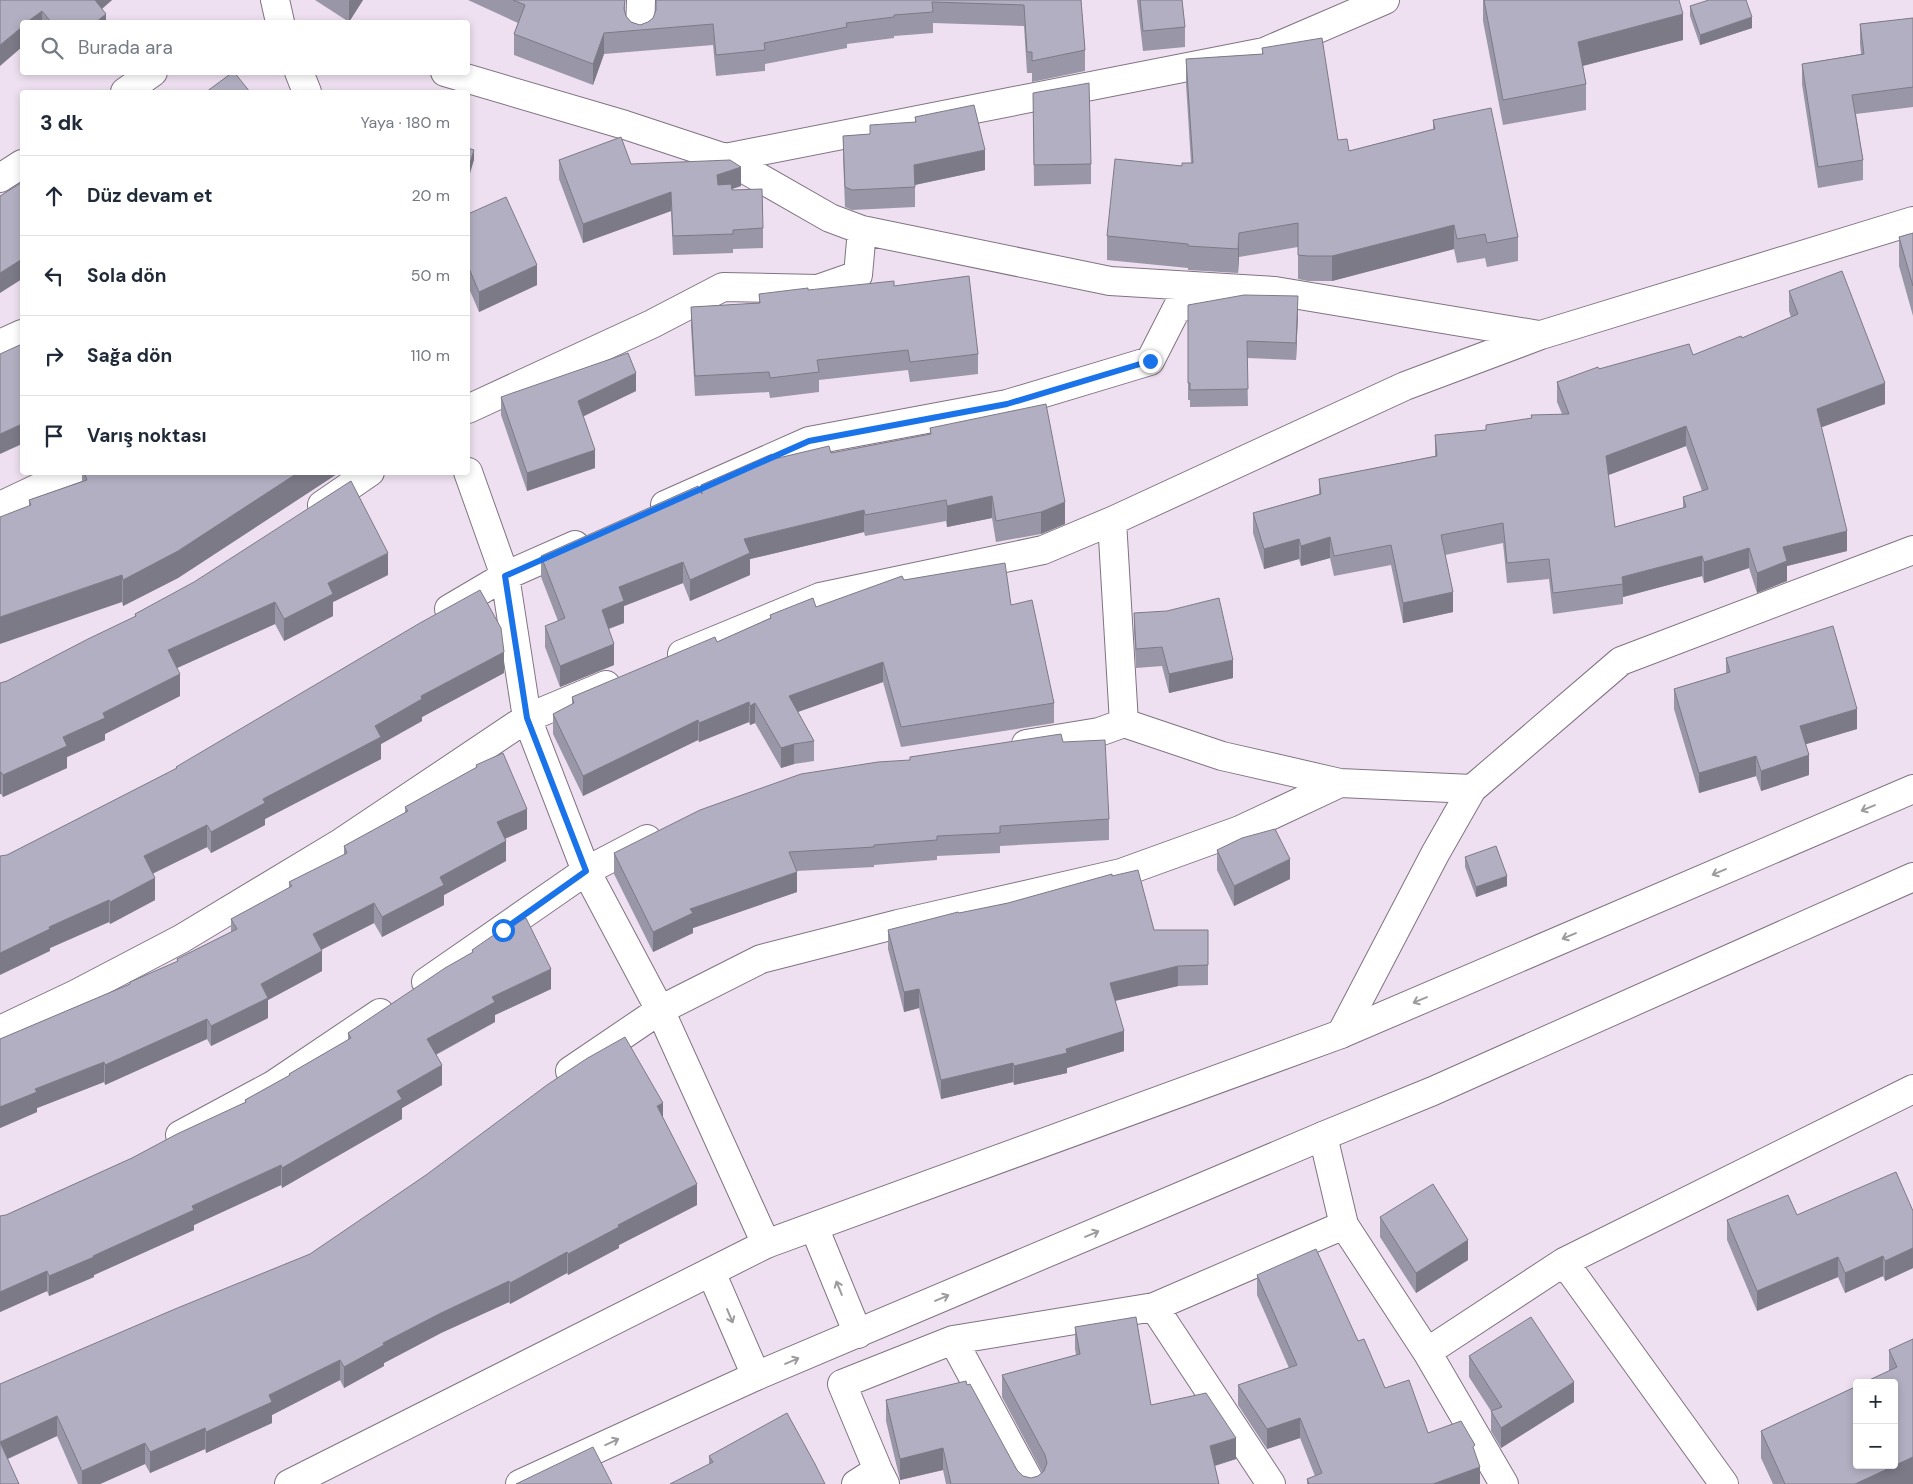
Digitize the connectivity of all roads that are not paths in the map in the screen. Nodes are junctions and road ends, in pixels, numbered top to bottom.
1 (275, 0) edge
2 (641, 0) edge
3 (1385, 0) edge
4 (280, 20) edge
5 (640, 30) edge
6 (149, 75) edge
7 (300, 75) edge
8 (455, 75) edge
9 (128, 90) edge
10 (306, 90) edge
11 (725, 158) junction
12 (20, 165) edge
13 (0, 178) edge
14 (1913, 221) edge
15 (862, 230) junction
16 (1275, 291) junction
17 (20, 335) edge
18 (1541, 335) junction
19 (0, 344) edge
20 (470, 408) edge
21 (66, 475) edge
22 (366, 475) edge
23 (469, 475) edge
24 (0, 506) edge
25 (639, 516) edge
26 (303, 517) edge
27 (1112, 521) junction
28 (594, 536) edge
29 (1913, 550) edge
30 (505, 576) junction
31 (432, 619) edge
32 (655, 665) edge
33 (628, 676) edge
34 (527, 718) junction
35 (1124, 723) junction
36 (1003, 748) edge
37 (1340, 783) junction
38 (1472, 789) junction
39 (1913, 789) edge
40 (669, 828) edge
41 (586, 871) junction
42 (1913, 877) edge
43 (660, 1010) junction
44 (0, 1030) edge
45 (1341, 1034) junction
46 (546, 1088) edge
47 (1913, 1089) edge
48 (1323, 1136) junction
49 (161, 1145) edge
50 (1344, 1225) junction
51 (814, 1227) junction
52 (766, 1244) junction
53 (1564, 1262) junction
54 (711, 1272) junction
55 (1154, 1307) junction
56 (858, 1334) junction
57 (953, 1340) junction
58 (1427, 1352) junction
59 (756, 1376) junction
60 (873, 1479) edge
61 (290, 1484) edge
62 (520, 1484) edge
63 (1031, 1484) edge
64 (1271, 1484) edge
65 (1504, 1484) edge
66 (1724, 1484) edge

1 - 4 street
2 - 5 street
3 - 11 street
6 - 9 street
7 - 10 street
8 - 11 street
11 - 15 street
12 - 13 street
14 - 18 street
15 - 16 street
15 - 20 street
16 - 18 street
16 - 25 street
17 - 19 street
18 - 27 street
21 - 24 street
22 - 26 street
23 - 30 street
27 - 32 street
27 - 35 street
28 - 30 street
29 - 38 street
30 - 31 street
30 - 34 street
33 - 34 street
34 - 41 street
34 - 44 street
35 - 36 street
35 - 37 street
37 - 38 street
37 - 43 street
38 - 45 street
39 -> 45 street
40 - 41 street
41 - 43 street
41 - 49 street
42 - 48 street
43 - 46 street
43 - 52 street
45 - 51 street
47 - 53 street
48 - 50 street
56 -> 48 street
50 - 55 street
50 - 58 street
51 - 52 street
56 -> 51 street
52 - 54 street
53 - 58 street
53 - 66 street
54 -> 59 street
54 - 61 street
55 - 57 street
55 - 64 street
59 -> 56 street
57 - 60 street
57 - 63 street
58 - 65 street
62 -> 59 street

